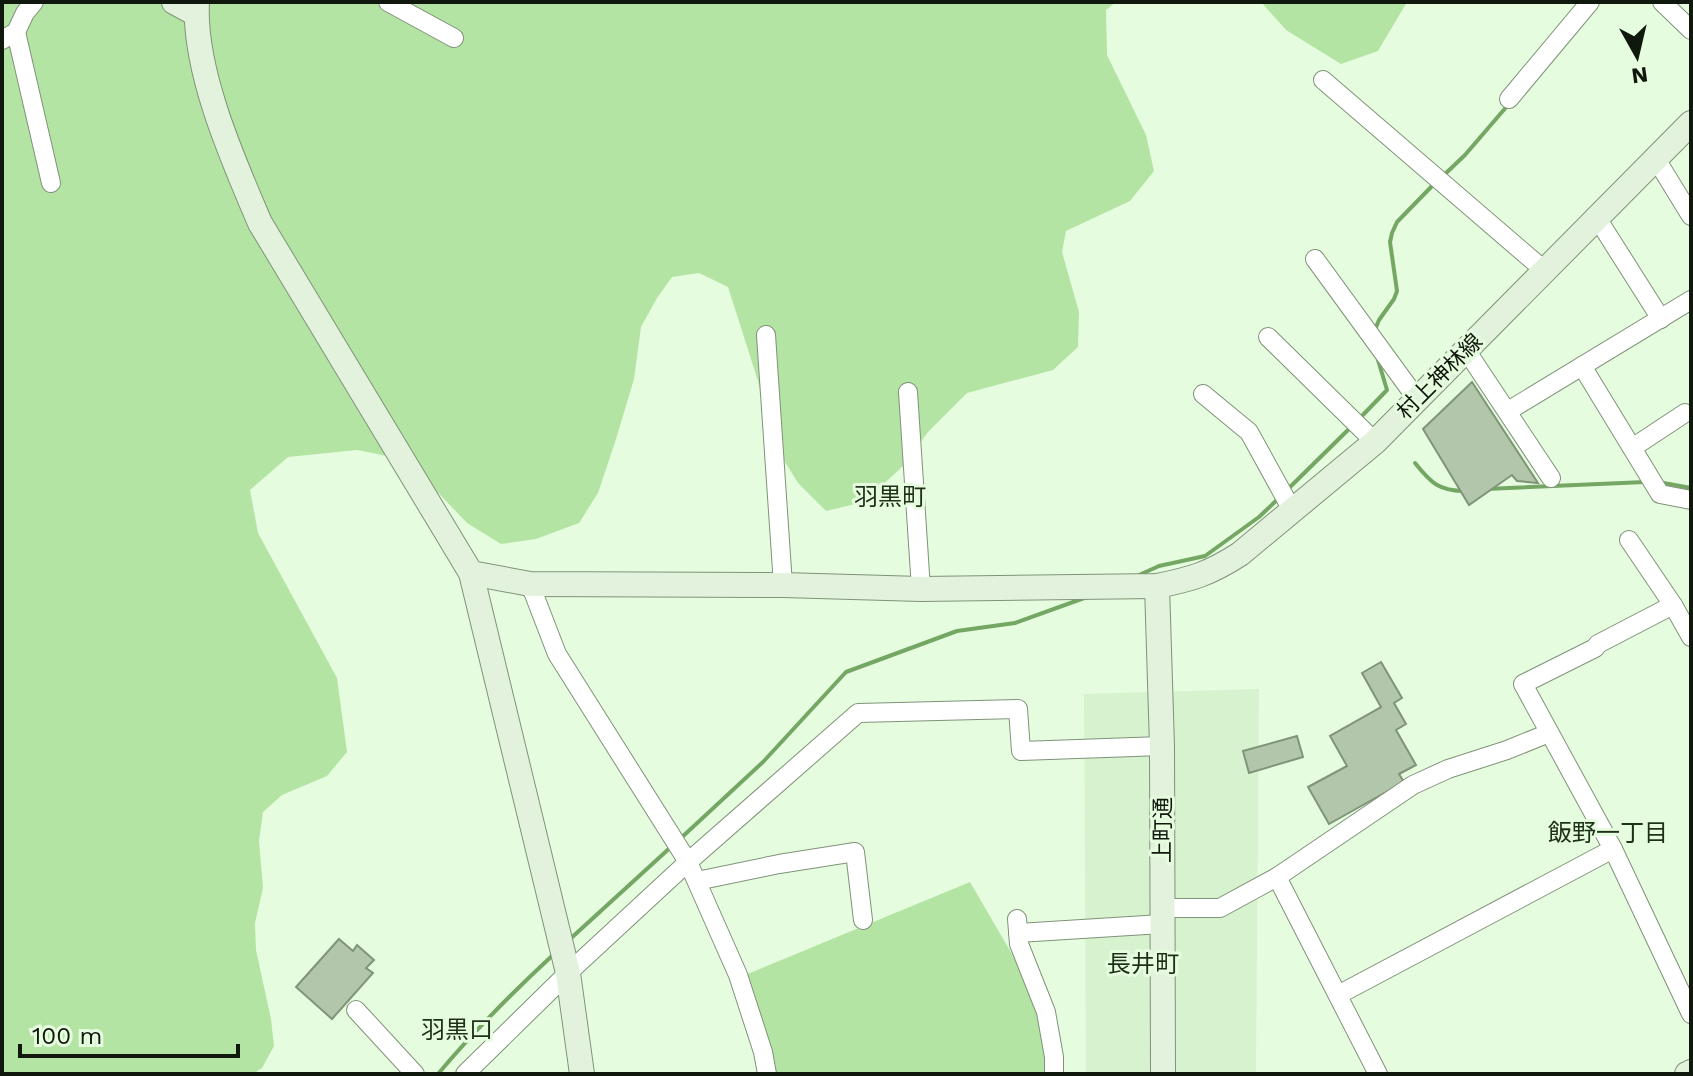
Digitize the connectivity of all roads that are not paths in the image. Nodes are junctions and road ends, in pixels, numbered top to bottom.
1 (34, 2) edge
2 (174, 2) edge
3 (388, 2) edge
4 (1590, 2) edge
5 (1662, 2) edge
6 (196, 8) edge
7 (1691, 30) edge
8 (9, 36) edge
9 (454, 38) dead end
10 (1323, 80) dead end
11 (1509, 99) dead end
12 (1691, 123) edge
13 (1656, 159) junction
14 (51, 183) dead end
15 (1691, 216) edge
16 (1597, 218) junction
17 (1315, 259) dead end
18 (1545, 271) junction
19 (1691, 300) edge
20 (1661, 319) junction
21 (766, 335) dead end
22 (1268, 337) dead end
23 (1466, 350) junction
24 (1582, 366) junction
25 (908, 392) dead end
26 (1203, 394) dead end
27 (1417, 399) junction
28 (1508, 411) junction
29 (1685, 413) dead end
30 (1375, 442) junction
31 (1632, 448) junction
32 (1551, 478) dead end
33 (1691, 500) edge
34 (1292, 510) junction
35 (1629, 540) dead end
36 (471, 573) junction
37 (530, 584) junction
38 (783, 585) junction
39 (1157, 586) junction
40 (921, 589) junction
41 (1673, 605) junction
42 (1691, 637) edge
43 (1549, 733) junction
44 (1162, 746) junction
45 (1613, 849) junction
46 (688, 862) junction
47 (1277, 877) junction
48 (697, 881) junction
49 (1162, 916) junction
50 (863, 920) dead end
51 (568, 973) junction
52 (1338, 995) junction
53 (356, 1010) dead end
54 (1691, 1014) edge
55 (415, 1074) edge
56 (465, 1074) edge
57 (582, 1074) edge
58 (767, 1074) edge
59 (1054, 1074) edge
60 (1163, 1074) edge
61 (1378, 1074) edge

1 - 8 street
2 - 6 street
3 - 9 street
4 - 11 street
5 - 7 street
6 - 36 street
8 - 14 street
10 - 18 street
12 - 13 street, 村上神林線
13 - 15 street
13 - 16 street, 村上神林線
16 - 18 street, 村上神林線
16 - 20 street
17 - 27 street
18 - 23 street, 村上神林線
19 - 20 street
20 - 24 street
21 - 38 street
22 - 30 street
23 - 27 street, 村上神林線
23 - 28 street
24 - 28 street
24 - 31 street
25 - 40 street
26 - 34 street
27 - 30 street, 村上神林線
28 - 32 street
29 - 31 street
30 - 34 street, 村上神林線
31 - 33 street
34 - 39 street, 村上神林線
35 - 41 street
36 - 37 street, 村上神林線
36 - 51 street
37 - 38 street, 村上神林線
37 - 46 street
38 - 40 street, 村上神林線
39 - 40 street, 村上神林線
39 - 44 street, 上町通
41 - 42 street
41 - 43 street
43 - 45 street
43 - 47 street
44 - 46 street
44 - 49 street, 上町通
45 - 52 street
45 - 54 street
46 - 48 street
46 - 51 street
47 - 49 street
47 - 52 street
48 - 50 street
48 - 58 street
49 - 59 street
49 - 60 street, 上町通
51 - 56 street
51 - 57 street
52 - 61 street
53 - 55 street

